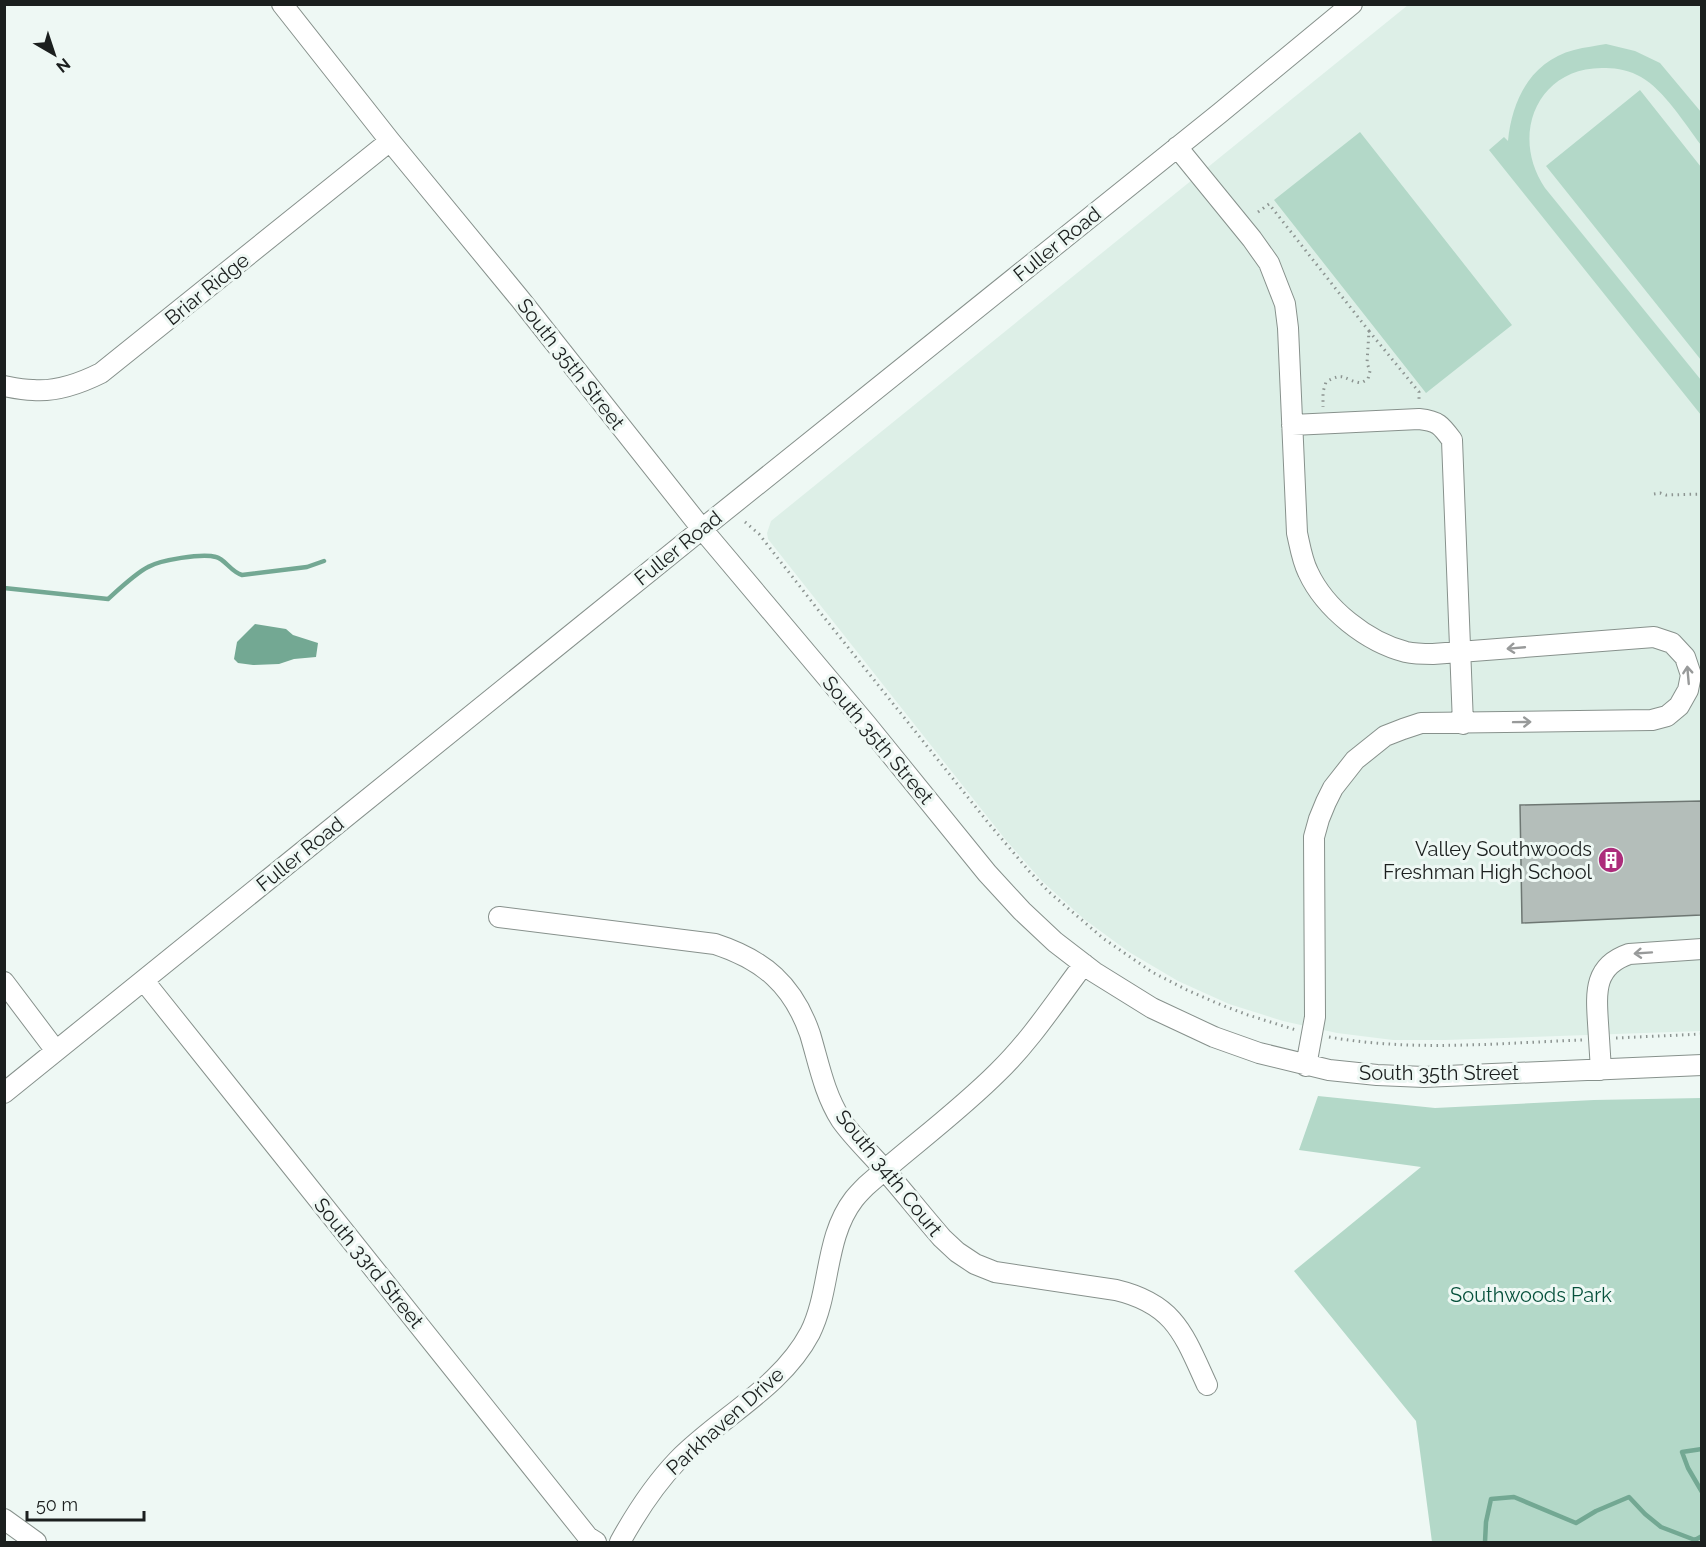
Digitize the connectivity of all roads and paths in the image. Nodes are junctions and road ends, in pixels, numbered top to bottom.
1 (282, 4) edge
2 (1352, 4) edge
3 (390, 141) junction
4 (1177, 147) junction
5 (1258, 212) dead end
6 (1369, 331) junction
7 (4, 386) edge
8 (1418, 407) dead end
9 (1323, 411) dead end
10 (1292, 425) junction
11 (1654, 494) dead end
12 (1701, 494) edge
13 (745, 522) dead end
14 (702, 529) junction
15 (1461, 653) junction
16 (1464, 724) junction
17 (499, 917) dead end
18 (1701, 950) edge
19 (1084, 964) junction
20 (144, 981) junction
21 (4, 982) edge
22 (1313, 1034) junction
23 (1701, 1034) edge
24 (1599, 1039) junction
25 (56, 1051) junction
26 (1701, 1065) edge
27 (1306, 1066) junction
28 (1601, 1070) junction
29 (4, 1093) edge
30 (884, 1170) junction
31 (1207, 1385) dead end
32 (4, 1519) edge
33 (36, 1542) edge
34 (596, 1542) edge
35 (620, 1542) edge

1 - 3 street, South 35th Street
2 - 4 street, Fuller Road
3 - 7 street, Briar Ridge
3 - 14 street, South 35th Street
4 - 10 street
4 - 14 street, Fuller Road
5 - 6 path
6 - 8 path
6 - 9 path
10 - 15 street
10 - 15 street
11 - 12 path
13 - 22 path
14 - 19 street, South 35th Street
14 - 20 street, Fuller Road
15 - 16 street
16 -> 15 street
16 - 22 street
17 - 30 street, South 34th Court
18 -> 24 street
19 - 27 street, South 35th Street
19 - 30 street, Parkhaven Drive
20 - 25 street, Fuller Road
20 - 34 street, South 33rd Street
21 - 25 street
22 - 24 path
22 - 27 street
23 - 24 path
24 - 28 street
25 - 29 street, Fuller Road
26 - 28 street, South 35th Street
27 - 28 street, South 35th Street
30 - 31 street, South 34th Court
30 - 35 street, Parkhaven Drive
32 - 33 street

